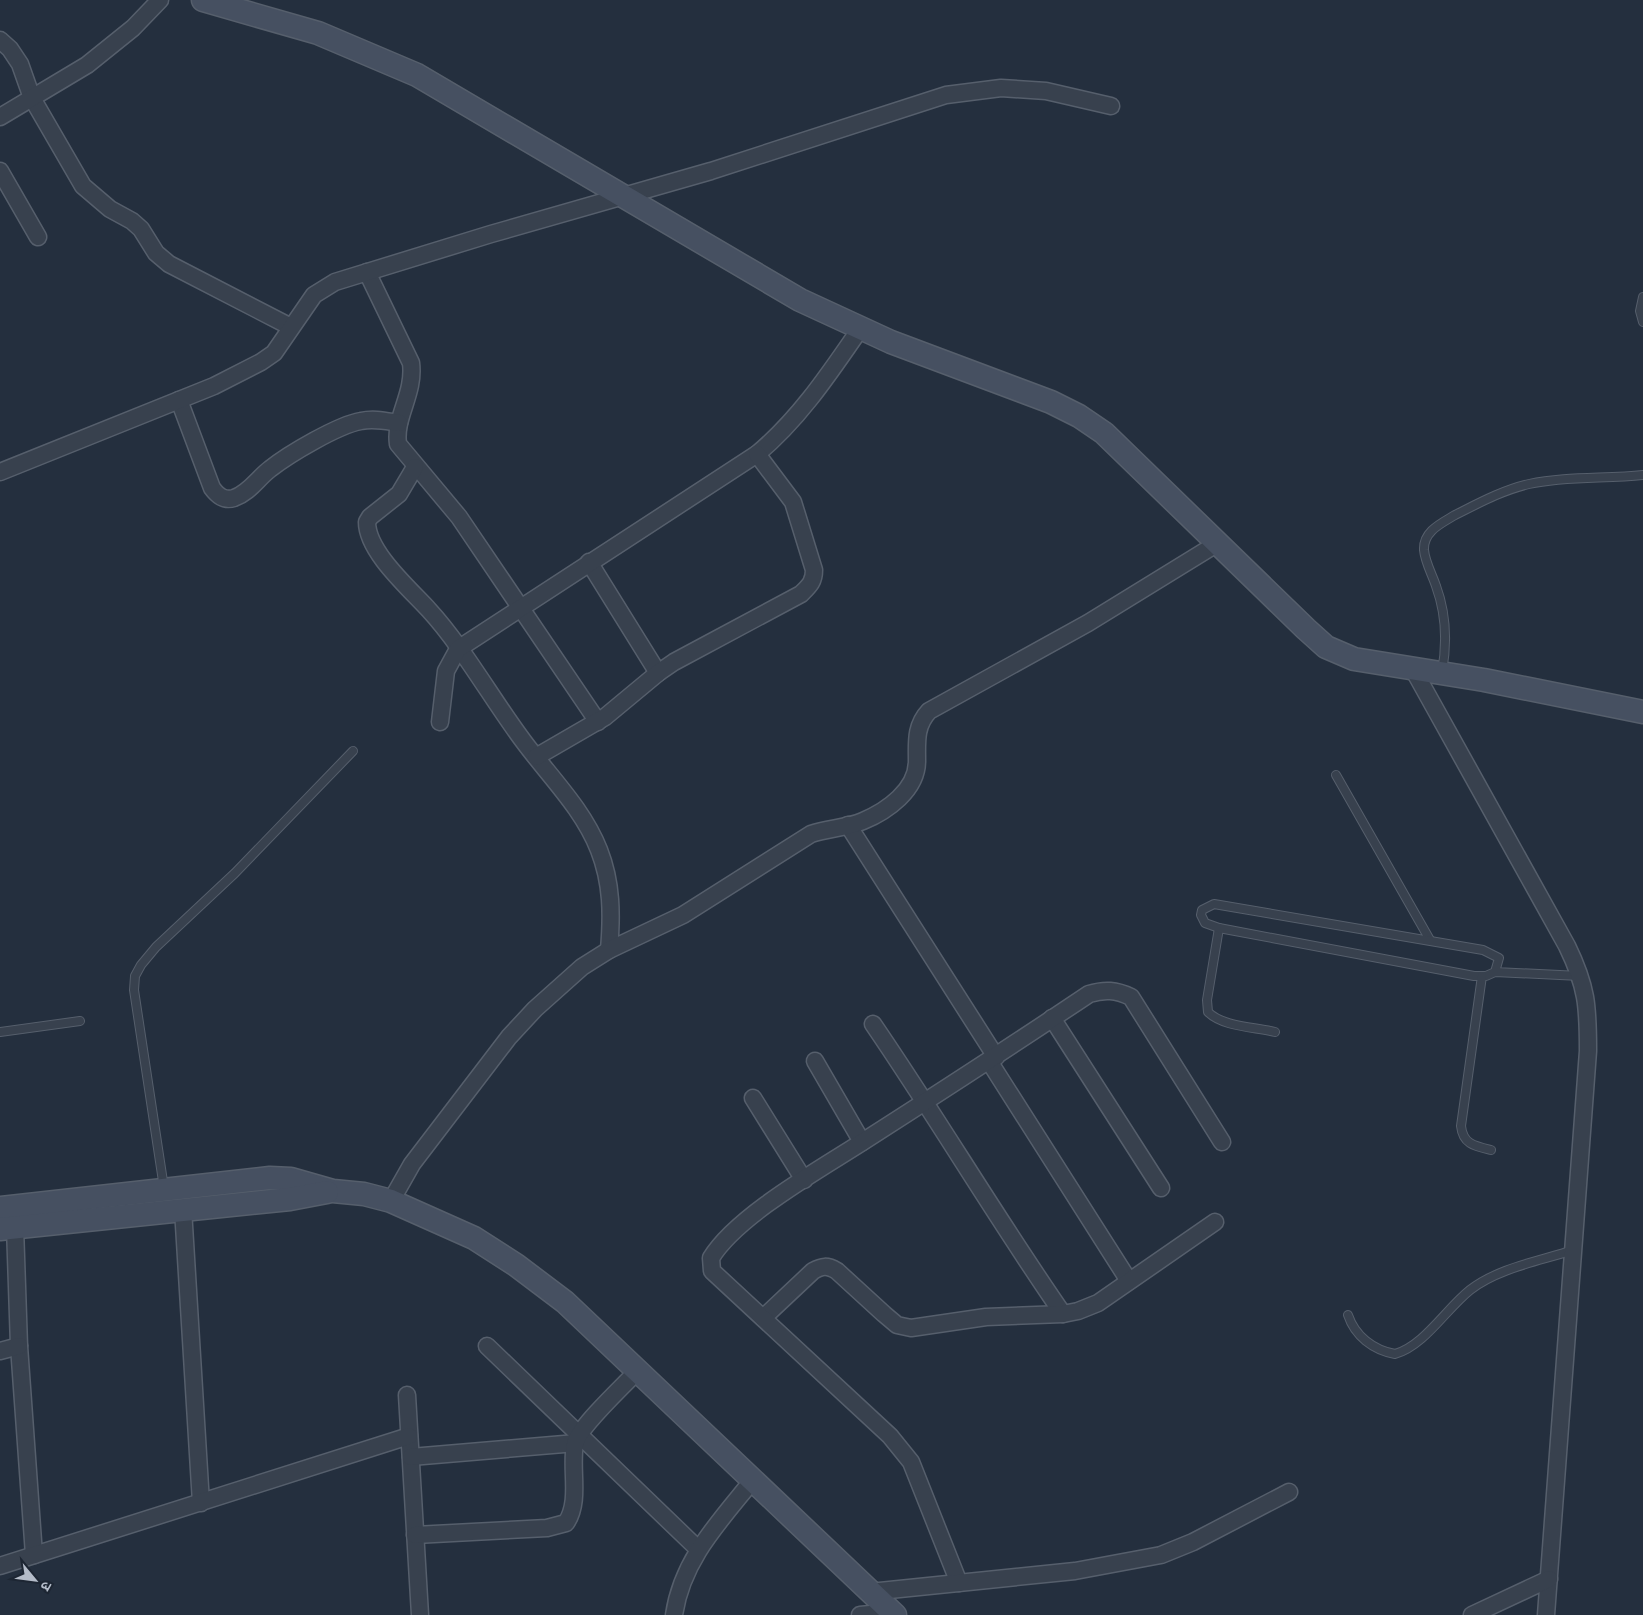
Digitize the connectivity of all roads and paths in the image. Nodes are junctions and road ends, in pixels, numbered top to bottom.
1 (160, 0) edge
2 (203, 0) edge
3 (0, 40) edge
4 (32, 98) junction
5 (1111, 106) dead end
6 (0, 117) edge
7 (0, 171) edge
8 (623, 196) junction
9 (38, 237) dead end
10 (367, 272) junction
11 (1643, 297) edge
12 (1643, 322) edge
13 (291, 327) junction
14 (860, 329) junction
15 (179, 400) junction
16 (399, 423) junction
17 (757, 454) junction
18 (415, 467) junction
19 (0, 472) edge
20 (1643, 475) edge
21 (1218, 543) junction
22 (589, 562) junction
23 (521, 607) junction
24 (458, 649) junction
25 (1413, 669) junction
26 (658, 673) junction
27 (1441, 674) junction
28 (1643, 712) edge
29 (440, 722) dead end
30 (598, 722) junction
31 (353, 751) dead end
32 (536, 757) junction
33 (1336, 775) dead end
34 (848, 826) junction
35 (1219, 928) junction
36 (1430, 940) junction
37 (609, 950) junction
38 (1495, 972) junction
39 (1482, 976) junction
40 (1581, 976) junction
41 (1052, 1018) junction
42 (80, 1021) dead end
43 (873, 1024) dead end
44 (0, 1032) edge
45 (1275, 1032) dead end
46 (992, 1059) junction
47 (814, 1062) dead end
48 (753, 1098) dead end
49 (926, 1102) junction
50 (862, 1142) junction
51 (1222, 1142) dead end
52 (1491, 1150) dead end
53 (804, 1180) junction
54 (164, 1188) junction
55 (1161, 1188) dead end
56 (332, 1191) junction
57 (391, 1201) junction
58 (0, 1208) edge
59 (183, 1209) junction
60 (1215, 1222) dead end
61 (8, 1228) edge
62 (1573, 1250) junction
63 (1129, 1281) junction
64 (1063, 1314) junction
65 (1348, 1315) dead end
66 (763, 1318) junction
67 (19, 1346) junction
68 (487, 1346) dead end
69 (0, 1351) edge
70 (638, 1370) junction
71 (407, 1395) dead end
72 (409, 1436) junction
73 (577, 1438) junction
74 (411, 1457) junction
75 (752, 1481) junction
76 (1289, 1492) dead end
77 (201, 1503) junction
78 (415, 1536) junction
79 (698, 1550) junction
80 (34, 1555) junction
81 (0, 1566) edge
82 (1549, 1579) junction
83 (959, 1583) junction
84 (870, 1592) junction
85 (893, 1613) edge
86 (420, 1615) edge
87 (674, 1615) edge
88 (860, 1615) edge
89 (1472, 1615) edge
90 (1546, 1615) edge

1 - 4 street
2 - 8 street
3 - 4 street
4 - 6 street
4 - 13 street
5 - 8 street
7 - 9 street
8 - 10 street
8 - 14 street
10 - 13 street
10 - 16 street
11 - 12 lane
13 - 15 street
14 - 17 street
14 - 21 street
15 - 16 street
15 - 19 street
16 - 18 street
17 - 22 street
17 - 26 street
18 - 23 street
18 - 24 street
20 - 27 lane
21 - 25 street
21 - 34 street
22 - 23 street
22 - 26 street
23 - 24 street
23 - 30 street
24 - 29 street
24 - 32 street
25 - 27 street
25 - 40 street
26 - 30 street
27 - 28 street
30 - 32 street
31 - 54 lane
32 - 37 street
33 - 36 lane
34 - 37 street
34 - 46 street
35 - 36 lane
35 - 39 lane
35 - 45 lane
36 - 38 lane
37 - 57 street
38 - 39 lane
38 - 40 lane
39 - 52 lane
40 - 62 street
41 - 46 street
41 - 51 street
41 - 55 street
42 - 44 lane
43 - 49 street
46 - 49 street
46 - 63 street
47 - 50 street
48 - 53 street
49 - 50 street
49 - 64 street
50 - 53 street
53 - 66 street
54 - 56 street
54 - 58 street
56 - 57 street
56 - 59 street
57 - 70 street
59 - 61 street
59 - 77 street
60 - 63 street
61 - 67 street
62 - 65 lane
62 - 82 street
63 - 64 street
64 - 66 street
66 - 83 street
67 - 69 street
67 - 80 street
68 - 73 street
70 - 73 street
70 - 75 street
71 - 72 street
72 - 74 street
72 - 77 street
73 - 74 street
73 - 78 street
73 - 79 street
74 - 78 street
75 - 79 street
75 - 84 street
76 - 83 street
77 - 80 street
78 - 86 street
79 - 87 street
80 - 81 street
82 - 89 street
82 - 90 street
83 - 84 street
84 - 85 street
85 - 88 street

